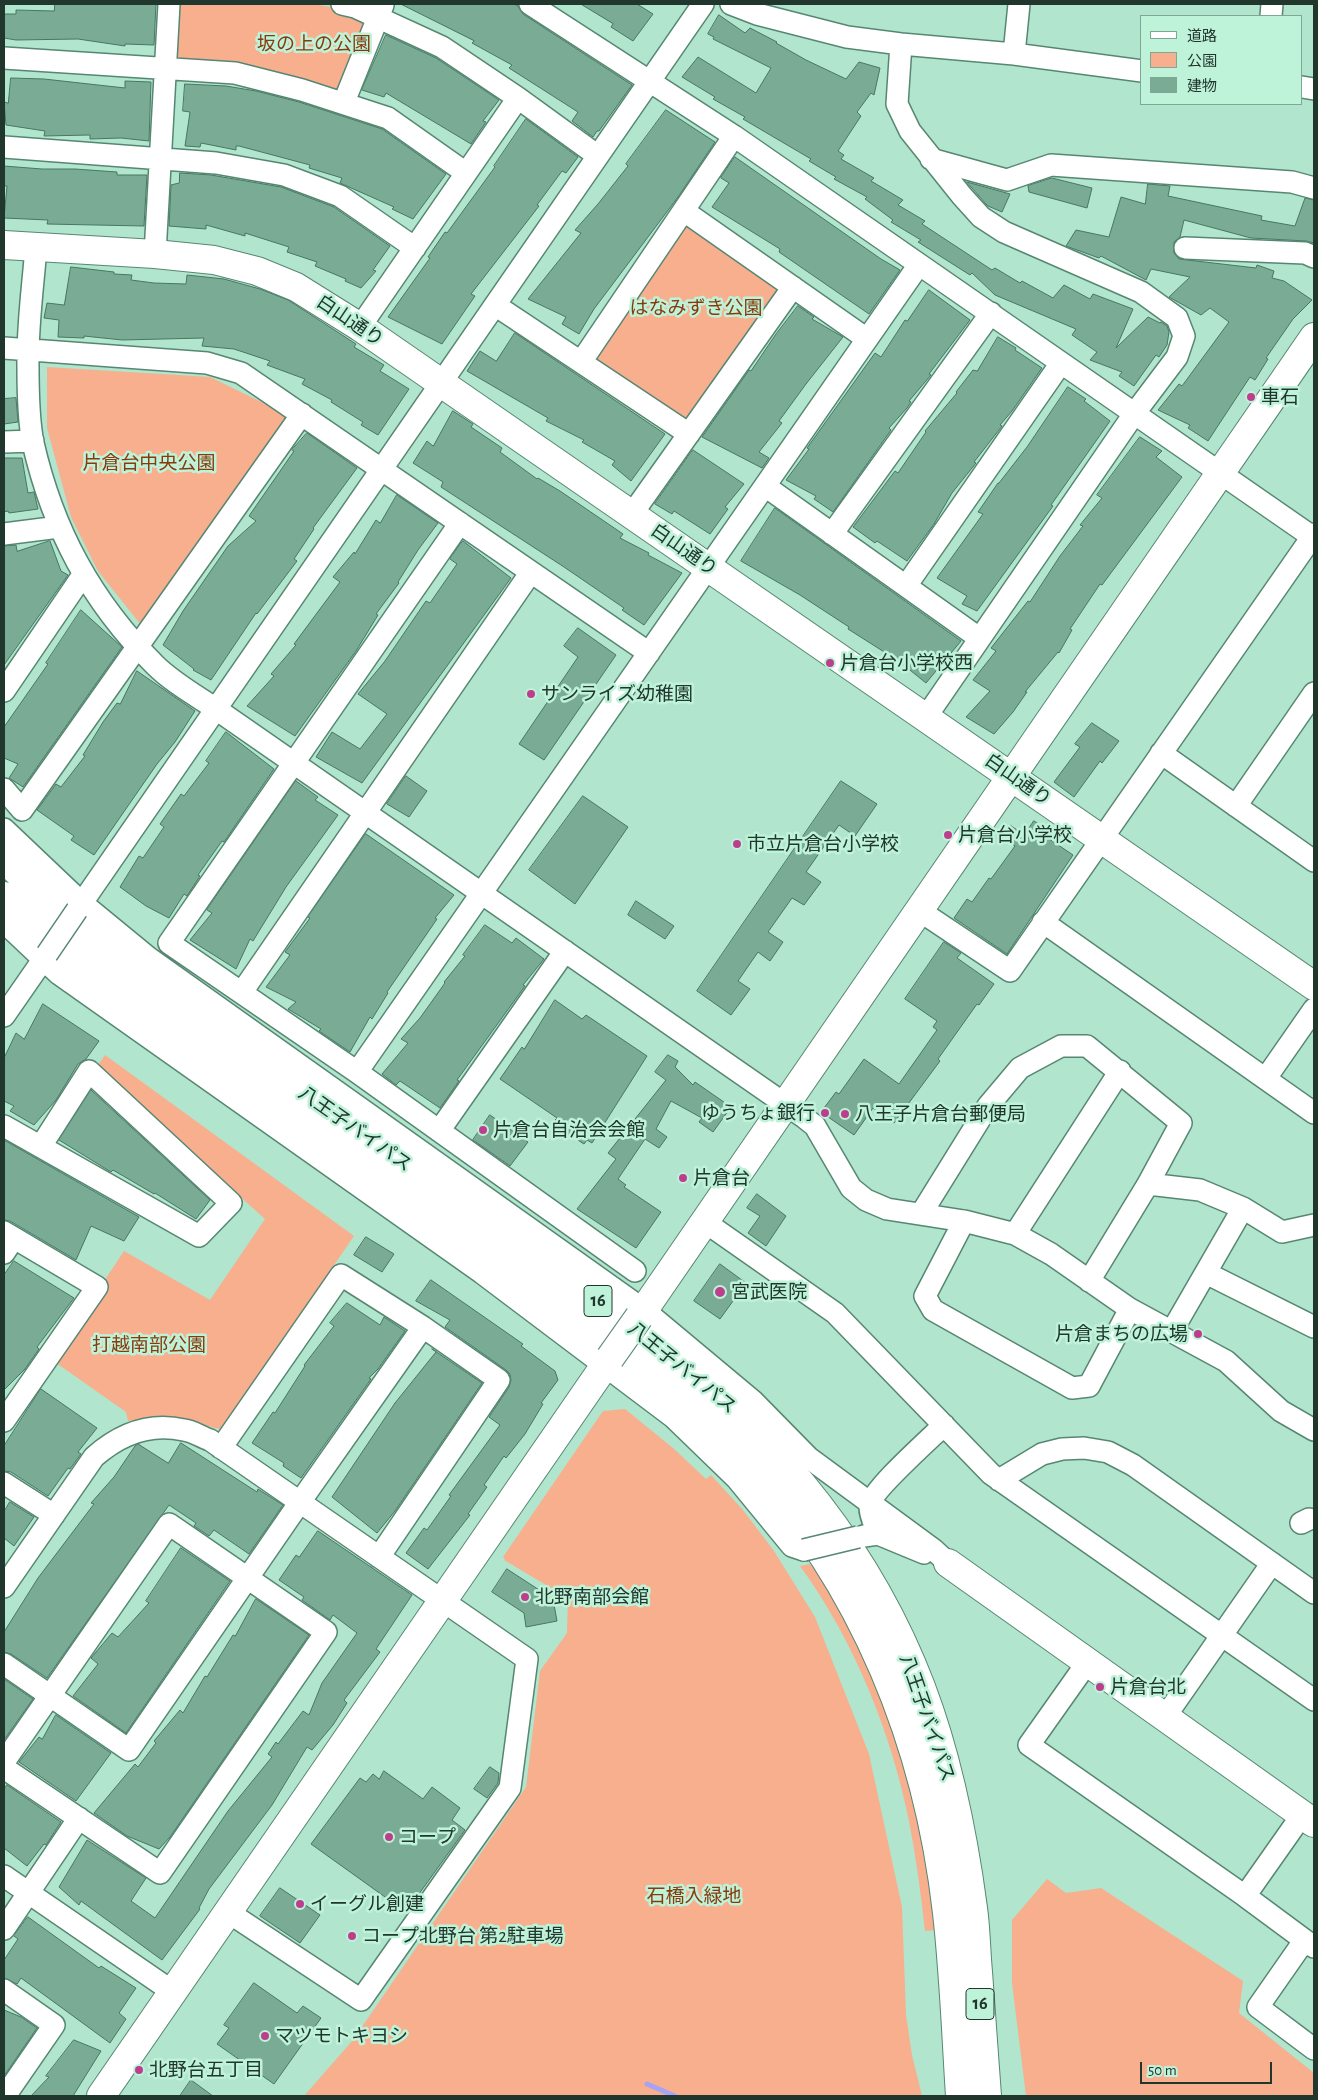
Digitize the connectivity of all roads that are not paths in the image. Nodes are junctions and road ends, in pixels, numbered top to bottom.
1 (169, 4) edge
2 (342, 4) edge
3 (530, 4) edge
4 (703, 4) edge
5 (731, 4) edge
6 (1019, 4) edge
7 (381, 10) edge
8 (901, 44) junction
9 (1014, 54) junction
10 (4, 58) edge
11 (165, 67) junction
12 (1140, 71) edge
13 (649, 81) junction
14 (518, 98) junction
15 (344, 102) junction
16 (734, 136) junction
17 (4, 147) edge
18 (598, 156) junction
19 (160, 158) junction
20 (931, 159) junction
21 (466, 173) junction
22 (1314, 188) edge
23 (684, 211) junction
24 (4, 245) edge
25 (36, 247) junction
26 (415, 248) junction
27 (1186, 248) dead end
28 (155, 254) junction
29 (1314, 257) edge
30 (918, 266) junction
31 (793, 287) junction
32 (495, 305) junction
33 (991, 313) junction
34 (360, 327) junction
35 (1314, 337) edge
36 (868, 339) junction
37 (4, 348) edge
38 (29, 349) junction
39 (581, 362) junction
40 (1061, 363) junction
41 (441, 383) junction
42 (302, 414) junction
43 (1134, 414) junction
44 (689, 434) junction
45 (33, 441) junction
46 (4, 442) edge
47 (382, 469) junction
48 (1220, 474) junction
49 (765, 486) junction
50 (632, 514) junction
51 (460, 523) junction
52 (58, 528) junction
53 (4, 534) edge
54 (832, 534) junction
55 (1314, 536) edge
56 (709, 567) junction
57 (531, 572) junction
58 (83, 575) junction
59 (906, 586) junction
60 (979, 638) junction
61 (137, 646) junction
62 (649, 653) junction
63 (4, 691) edge
64 (1314, 693) edge
65 (216, 710) junction
66 (926, 717) junction
67 (1161, 753) junction
68 (294, 764) junction
69 (1013, 776) junction
70 (4, 789) edge
71 (1236, 806) junction
72 (365, 813) junction
73 (4, 829) edge
74 (1101, 838) junction
75 (1313, 857) edge
76 (4, 858) edge
77 (481, 894) junction
78 (4, 896) edge
79 (80, 906) junction
80 (920, 911) junction
81 (4, 922) edge
82 (1043, 922) junction
83 (565, 951) junction
84 (45, 957) junction
85 (1314, 986) edge
86 (242, 992) junction
87 (1314, 1009) edge
88 (4, 1016) edge
89 (1120, 1071) junction
90 (357, 1072) junction
91 (1266, 1078) junction
92 (786, 1105) junction
93 (1314, 1113) edge
94 (4, 1126) edge
95 (439, 1131) junction
96 (41, 1146) junction
97 (1148, 1184) junction
98 (534, 1199) junction
99 (1243, 1208) junction
100 (921, 1214) junction
101 (519, 1220) junction
102 (964, 1221) junction
103 (705, 1222) junction
104 (1314, 1225) edge
105 (1015, 1234) junction
106 (7, 1241) edge
107 (635, 1272) dead end
108 (1206, 1274) junction
109 (1089, 1281) junction
110 (1130, 1309) junction
111 (642, 1313) junction
112 (423, 1327) junction
113 (1314, 1327) edge
114 (1172, 1332) junction
115 (607, 1362) junction
116 (4, 1421) edge
117 (944, 1425) junction
118 (1314, 1430) edge
119 (221, 1448) junction
120 (999, 1480) junction
121 (4, 1482) edge
122 (300, 1502) junction
123 (870, 1502) junction
124 (54, 1515) junction
125 (868, 1536) junction
126 (379, 1557) junction
127 (948, 1563) junction
128 (1272, 1563) junction
129 (247, 1578) junction
130 (4, 1587) edge
131 (1314, 1593) edge
132 (443, 1601) junction
133 (1221, 1636) junction
134 (1088, 1663) junction
135 (4, 1664) edge
136 (49, 1696) junction
137 (1314, 1700) edge
138 (1164, 1717) junction
139 (4, 1762) edge
140 (4, 1768) edge
141 (79, 1818) junction
142 (1308, 1819) edge
143 (4, 1876) edge
144 (29, 1893) junction
145 (1245, 1896) junction
146 (228, 1912) junction
147 (4, 1929) edge
148 (1309, 1944) edge
149 (977, 1959) junction
150 (4, 1990) edge
151 (173, 1992) junction
152 (1314, 2049) edge
153 (5, 2096) edge
154 (100, 2096) edge
155 (960, 2096) edge
156 (987, 2096) edge
157 (1004, 2096) edge

1 - 11 street
2 - 7 street
3 - 13 street
4 - 13 street
5 - 8 street
6 - 9 street
7 - 14 street
7 - 15 street
8 - 9 street
8 - 20 street
9 - 12 street
10 - 11 street
11 - 15 street
11 - 19 street
13 - 16 street
13 - 18 street
14 - 18 street
14 - 21 street
15 - 21 street
16 - 23 street
16 - 30 street
17 - 19 street
18 - 32 street
19 - 26 street
19 - 28 street
20 - 22 street
20 - 43 street
21 - 26 street
23 - 31 street
23 - 39 street
24 - 25 main road, 白山通り
25 - 28 main road, 白山通り
25 - 38 street
26 - 34 street
27 - 29 street
28 - 34 main road, 白山通り
30 - 33 street
30 - 36 street
31 - 36 street
31 - 44 street
32 - 39 street
32 - 41 street
33 - 40 street
33 - 54 street
34 - 41 main road, 白山通り
35 - 48 main road
36 - 49 street
37 - 38 street
38 - 42 street
38 - 45 street
39 - 44 street
40 - 43 street
40 - 59 street
41 - 47 street
41 - 50 main road, 白山通り
42 - 47 street
42 - 61 street
43 - 48 street
43 - 60 street
44 - 50 street
45 - 46 street
45 - 52 street
47 - 51 street
47 - 65 street
48 - 55 street
48 - 69 main road
49 - 54 street
49 - 56 street
50 - 56 main road, 白山通り
51 - 57 street
51 - 68 street
52 - 53 street
52 - 58 street
54 - 59 street
55 - 67 street
56 - 62 street
56 - 66 main road, 白山通り
57 - 62 street
57 - 72 street
58 - 61 street
58 - 63 street
59 - 60 street
60 - 66 street
61 - 65 street
61 - 70 street
62 - 77 street
64 - 71 street
65 - 68 street
65 - 79 street
66 - 69 main road, 白山通り
67 - 71 street
67 - 74 street
68 - 72 street
68 - 86 street
69 - 74 main road, 白山通り
69 - 80 main road
71 - 75 street
72 - 77 street
72 - 86 street
73 - 79 street
74 - 82 street
74 - 85 main road, 白山通り
76 - 149 main road, 八王子バイパス / 16
77 - 83 street
77 - 90 street
78 - 155 main road, 八王子バイパス / 16
79 - 84 street, bridge
79 - 101 street
80 - 82 street
80 - 92 main road
81 - 84 street
82 - 91 street
83 - 92 street
83 - 95 street
84 - 88 street
84 - 115 street
86 - 90 street
87 - 91 street
89 - 97 street
89 - 100 street
89 - 105 street
90 - 95 street
91 - 93 street
92 - 100 street
92 - 103 main road
94 - 96 street
95 - 98 street
96 - 96 street
97 - 99 street
97 - 109 street
98 - 101 street
98 - 107 street
99 - 104 street
99 - 108 street
100 - 102 street
101 - 111 street
102 - 105 street
102 - 110 street
103 - 111 main road
103 - 117 street
105 - 109 street
106 - 116 street
108 - 113 street
108 - 114 street
109 - 110 street
110 - 114 street
111 - 115 main road, bridge
111 - 123 street
112 - 119 street
112 - 122 street
112 - 126 street
114 - 118 street
115 - 125 street, bridge
115 - 132 main road
117 - 120 street
117 - 123 street
119 - 122 street
119 - 124 street
120 - 128 street
120 - 133 street
121 - 124 street
122 - 126 street
122 - 129 street
123 - 125 street
123 - 127 street
124 - 130 street
125 - 127 street
126 - 132 street
127 - 134 main road
128 - 131 street
128 - 133 street
129 - 136 street
129 - 136 street
129 - 141 street
132 - 146 main road
132 - 146 street
133 - 137 street
133 - 138 street
134 - 138 main road
134 - 145 street
135 - 136 street
136 - 139 street
138 - 142 main road
140 - 141 street
141 - 144 street
142 - 145 street
143 - 144 street
144 - 147 street
144 - 151 street
145 - 148 street
146 - 151 main road
148 - 152 street
149 - 156 main road, 八王子バイパス / 16
149 - 157 main road, 16
150 - 153 street
151 - 154 main road

